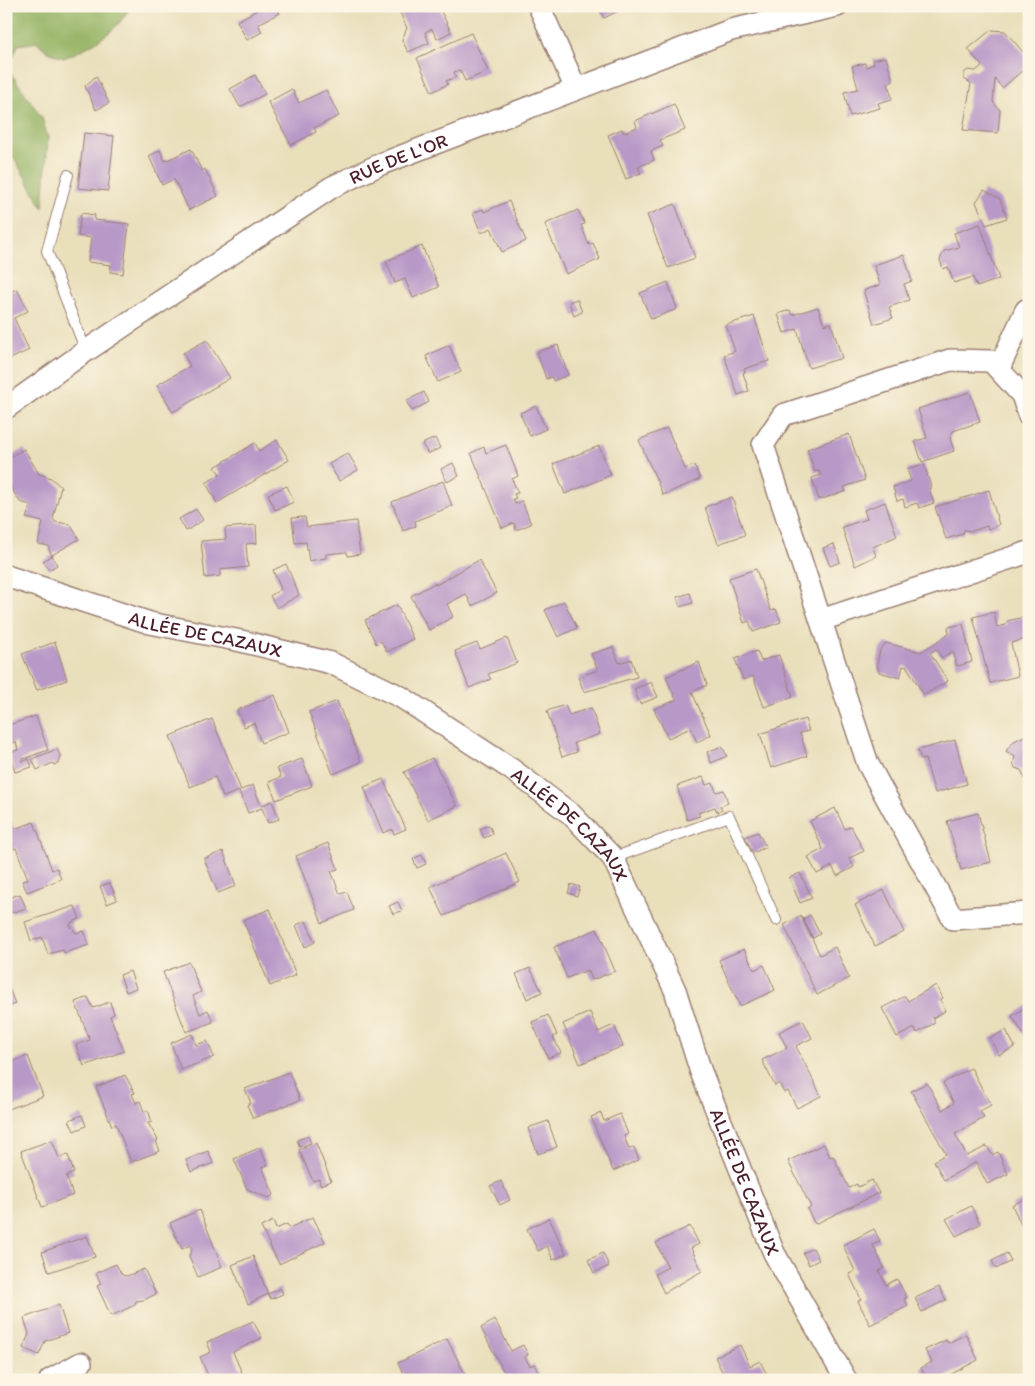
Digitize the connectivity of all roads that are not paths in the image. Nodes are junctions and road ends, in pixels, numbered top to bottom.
1 (539, 6) edge
2 (837, 6) edge
3 (576, 89) junction
4 (68, 175) dead end
5 (1026, 310) dead end
6 (86, 351) junction
7 (998, 368) junction
8 (6, 408) edge
9 (1029, 416) edge
10 (1029, 552) edge
11 (6, 576) edge
12 (821, 620) junction
13 (613, 858) junction
14 (1029, 913) edge
15 (776, 920) dead end
16 (81, 1363) dead end
17 (50, 1380) edge
18 (846, 1380) edge

1 - 3 street
2 - 3 street, RUE DE L'OR
3 - 6 street, RUE DE L'OR
4 - 6 lane
5 - 7 street
6 - 8 street, RUE DE L'OR
7 - 9 street
7 - 12 street
10 - 12 street
11 - 13 street, ALLÉE DE CAZAUX
12 - 14 street
13 - 15 lane
13 - 18 street, ALLÉE DE CAZAUX
16 - 17 street

